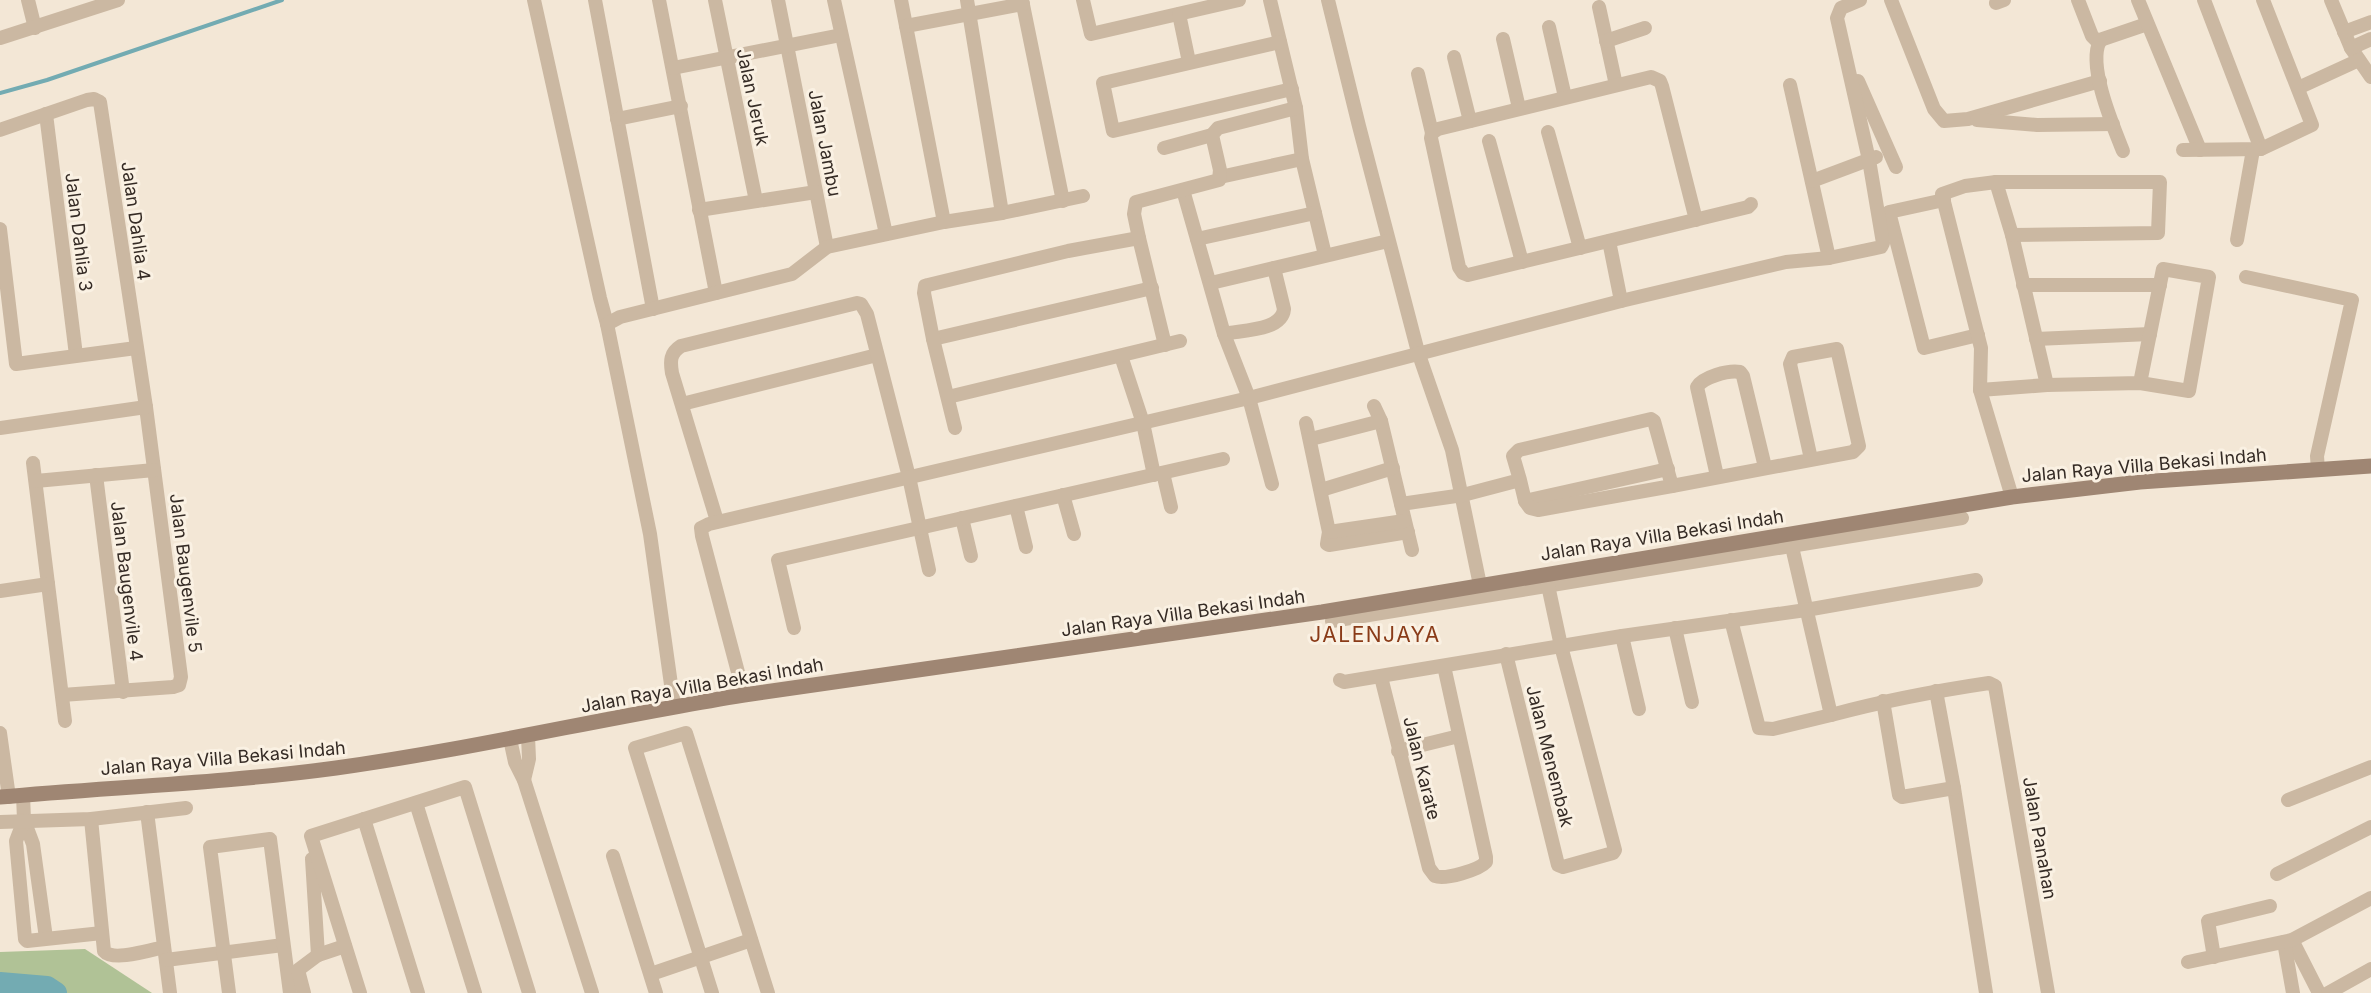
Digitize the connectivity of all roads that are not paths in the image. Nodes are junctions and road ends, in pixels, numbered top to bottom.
1 (28, 0) edge
2 (118, 0) edge
3 (534, 0) edge
4 (595, 0) edge
5 (659, 0) edge
6 (715, 0) edge
7 (778, 0) edge
8 (834, 0) edge
9 (901, 0) edge
10 (967, 0) edge
11 (1083, 0) edge
12 (1239, 0) edge
13 (1270, 0) edge
14 (1328, 0) edge
15 (1860, 0) edge
16 (1892, 0) edge
17 (2078, 0) edge
18 (2138, 0) edge
19 (2204, 0) edge
20 (2263, 0) edge
21 (2331, 0) edge
22 (1022, 2) edge
23 (1845, 3) edge
24 (80, 6) edge
25 (1599, 7) dead end
26 (1179, 14) junction
27 (971, 15) junction
28 (2371, 22) edge
29 (2147, 24) junction
30 (906, 26) junction
31 (1549, 27) dead end
32 (35, 28) junction
33 (1645, 28) dead end
34 (2344, 32) junction
35 (841, 35) junction
36 (0, 38) edge
37 (1503, 39) dead end
38 (2371, 39) edge
39 (1606, 41) junction
40 (2100, 41) junction
41 (1280, 42) junction
42 (787, 45) junction
43 (2351, 48) junction
44 (1847, 55) junction
45 (726, 57) junction
46 (1454, 57) dead end
47 (2359, 60) junction
48 (1189, 62) junction
49 (673, 68) junction
50 (1418, 74) dead end
51 (2371, 77) edge
52 (2100, 81) junction
53 (1616, 85) junction
54 (1790, 85) dead end
55 (2298, 88) junction
56 (1292, 89) junction
57 (1565, 97) junction
58 (681, 106) junction
59 (1296, 108) junction
60 (1519, 108) junction
61 (46, 114) junction
62 (617, 119) junction
63 (1968, 119) junction
64 (1470, 121) junction
65 (2113, 124) junction
66 (0, 130) edge
67 (1548, 132) dead end
68 (1432, 134) junction
69 (1212, 135) junction
70 (1489, 141) dead end
71 (1164, 148) dead end
72 (2183, 150) dead end
73 (2200, 150) junction
74 (2257, 150) junction
75 (2123, 151) dead end
76 (1889, 153) junction
77 (1302, 159) junction
78 (1869, 160) junction
79 (1896, 167) dead end
80 (1220, 177) junction
81 (1812, 181) junction
82 (1996, 182) junction
83 (1183, 190) junction
84 (816, 192) junction
85 (1083, 196) dead end
86 (1944, 200) junction
87 (756, 201) junction
88 (1063, 201) junction
89 (1751, 204) dead end
90 (699, 210) junction
91 (1002, 213) junction
92 (1315, 213) junction
93 (1696, 220) junction
94 (944, 222) junction
95 (0, 229) edge
96 (886, 234) junction
97 (2012, 235) junction
98 (1139, 238) junction
99 (1197, 239) junction
100 (2237, 240) dead end
101 (1388, 241) junction
102 (1609, 241) junction
103 (827, 247) junction
104 (1580, 248) junction
105 (1325, 255) junction
106 (1829, 258) junction
107 (1522, 262) junction
108 (1274, 268) junction
109 (3, 273) edge
110 (2246, 277) dead end
111 (1211, 283) junction
112 (2023, 285) junction
113 (2160, 285) junction
114 (1152, 288) junction
115 (716, 293) junction
116 (1622, 301) junction
117 (653, 309) junction
118 (607, 324) junction
119 (1224, 334) junction
120 (2150, 334) junction
121 (1978, 335) junction
122 (933, 339) junction
123 (2036, 339) junction
124 (1180, 341) dead end
125 (1165, 345) junction
126 (136, 348) junction
127 (1418, 352) junction
128 (76, 355) junction
129 (877, 355) junction
130 (1120, 356) junction
131 (2140, 383) junction
132 (2047, 385) junction
133 (1980, 390) junction
134 (948, 398) junction
135 (1249, 398) junction
136 (682, 404) junction
137 (1374, 406) dead end
138 (146, 407) junction
139 (1381, 421) junction
140 (1143, 423) junction
141 (1306, 423) dead end
142 (0, 428) edge
143 (955, 428) dead end
144 (1311, 439) junction
145 (1223, 459) dead end
146 (1811, 459) junction
147 (33, 463) dead end
148 (2371, 466) edge
149 (1765, 467) junction
150 (1392, 468) junction
151 (1668, 469) junction
152 (154, 470) junction
153 (2318, 470) junction
154 (1158, 474) junction
155 (96, 475) junction
156 (1717, 476) junction
157 (909, 477) junction
158 (1520, 480) junction
159 (36, 481) junction
160 (1272, 484) dead end
161 (1672, 486) junction
162 (1321, 490) junction
163 (1063, 495) junction
164 (1463, 495) junction
165 (2012, 497) junction
166 (1525, 501) junction
167 (1401, 504) junction
168 (1016, 506) junction
169 (1171, 507) dead end
170 (962, 518) junction
171 (1962, 518) dead end
172 (717, 521) junction
173 (921, 527) junction
174 (1406, 527) junction
175 (1074, 534) dead end
176 (1790, 540) junction
177 (1026, 547) dead end
178 (1412, 550) dead end
179 (971, 556) dead end
180 (929, 570) dead end
181 (1547, 579) junction
182 (1976, 580) dead end
183 (48, 584) junction
184 (1480, 585) junction
185 (0, 591) edge
186 (1806, 610) junction
187 (1731, 620) junction
188 (1332, 621) dead end
189 (794, 628) dead end
190 (1676, 628) junction
191 (1622, 636) junction
192 (1561, 646) junction
193 (1506, 654) junction
194 (1444, 666) junction
195 (1381, 677) junction
196 (1340, 680) dead end
197 (1936, 691) junction
198 (123, 692) junction
199 (744, 694) junction
200 (62, 695) junction
201 (1882, 701) junction
202 (1692, 702) dead end
203 (674, 706) junction
204 (1639, 709) dead end
205 (1831, 715) junction
206 (65, 721) dead end
207 (0, 733) edge
208 (528, 736) junction
209 (1459, 736) junction
210 (510, 739) junction
211 (1398, 751) junction
212 (2371, 767) edge
213 (524, 780) junction
214 (1954, 788) junction
215 (10, 796) edge
216 (2288, 800) dead end
217 (416, 803) junction
218 (186, 808) dead end
219 (147, 812) junction
220 (92, 819) junction
221 (364, 819) junction
222 (24, 820) junction
223 (0, 822) edge
224 (2371, 827) edge
225 (311, 836) junction
226 (614, 856) dead end
227 (2277, 874) dead end
228 (2371, 898) edge
229 (2270, 906) dead end
230 (102, 933) junction
231 (46, 938) junction
232 (751, 940) junction
233 (2288, 941) junction
234 (284, 945) junction
235 (345, 946) junction
236 (224, 952) junction
237 (165, 954) junction
238 (318, 955) junction
239 (701, 957) junction
240 (2214, 957) junction
241 (2188, 962) dead end
242 (2371, 969) edge
243 (651, 974) junction
244 (170, 993) edge
245 (229, 993) edge
246 (290, 993) edge
247 (304, 993) edge
248 (360, 993) edge
249 (418, 993) edge
250 (475, 993) edge
251 (529, 993) edge
252 (592, 993) edge
253 (657, 993) edge
254 (712, 993) edge
255 (768, 993) edge
256 (1986, 993) edge
257 (2049, 993) edge
258 (2293, 993) edge
259 (2319, 993) edge
260 (2328, 993) edge

1 - 32 street
2 - 24 street
3 - 118 street
4 - 62 street
5 - 49 street
6 - 45 street, Jalan Jeruk
7 - 42 street, Jalan Jambu
8 - 35 street
9 - 30 street
10 - 27 street
11 - 26 street
12 - 26 street
13 - 41 street
14 - 101 street
15 - 23 street
16 - 63 street
17 - 40 street
18 - 29 street
19 - 74 street
20 - 55 street
21 - 34 street
22 - 27 street
22 - 88 street
23 - 44 street
24 - 32 street
25 - 39 street
26 - 48 street
27 - 30 street
27 - 91 street
28 - 34 street
29 - 40 street
29 - 73 street
30 - 94 street
31 - 57 street
32 - 36 street
33 - 39 street
34 - 43 street
35 - 42 street
35 - 96 street
37 - 60 street
38 - 43 street
39 - 53 street
40 - 52 street
41 - 48 street
41 - 56 street
42 - 45 street
42 - 84 street, Jalan Jambu
43 - 47 street
44 - 76 street
44 - 78 street
45 - 49 street
45 - 87 street, Jalan Jeruk
46 - 64 street
47 - 51 street
47 - 55 street
48 - 56 street
49 - 58 street
50 - 68 street
52 - 63 street
52 - 65 street
53 - 57 street
53 - 93 street
54 - 81 street
55 - 74 street
56 - 59 street
57 - 60 street
58 - 62 street
58 - 90 street
59 - 69 street
59 - 77 street
60 - 64 street
61 - 66 street
61 - 126 street, Jalan Dahlia 4
61 - 128 street, Jalan Dahlia 3
62 - 117 street
63 - 65 street
64 - 68 street
65 - 75 street
67 - 104 street
68 - 107 street
69 - 71 street
69 - 80 street
70 - 107 street
72 - 73 street
73 - 74 street
74 - 100 street
76 - 78 street
76 - 79 street
77 - 80 street
77 - 92 street
78 - 81 street
78 - 106 street
80 - 83 street
81 - 106 street
82 - 86 street
82 - 97 street
82 - 97 street
83 - 98 street
83 - 99 street
84 - 87 street
84 - 103 street, Jalan Jambu
85 - 88 street
86 - 121 street
86 - 121 street
87 - 90 street
88 - 91 street
89 - 93 street
90 - 115 street
91 - 94 street
92 - 99 street
92 - 105 street
93 - 102 street
94 - 96 street
95 - 109 street
96 - 103 street
97 - 112 street
98 - 114 street
98 - 122 street
99 - 111 street
101 - 105 street
101 - 127 street
102 - 104 street
102 - 116 street
103 - 115 street
104 - 107 street
105 - 108 street
106 - 116 street
108 - 111 street
108 - 119 street
109 - 128 street
110 - 153 street
111 - 119 street
112 - 113 street
112 - 123 street
113 - 120 street
113 - 131 street
114 - 122 street
114 - 125 street
115 - 117 street
116 - 127 street
117 - 118 street
118 - 203 street
119 - 135 street
120 - 123 street
120 - 131 street
121 - 133 street
122 - 134 street
123 - 132 street
124 - 125 street
125 - 130 street
126 - 128 street
126 - 138 street, Jalan Dahlia 4
127 - 135 street
127 - 164 street
129 - 136 street
129 - 136 street
129 - 157 street
130 - 134 street
130 - 140 street
131 - 132 street
132 - 133 street
133 - 165 street
134 - 143 street
135 - 140 street
135 - 160 street
136 - 172 street
137 - 139 street
138 - 142 street
138 - 152 street, Jalan Baugenvile 5
139 - 144 street
139 - 150 street
140 - 154 street
140 - 157 street
141 - 144 street
144 - 162 street
145 - 154 street
146 - 146 street
146 - 149 street
147 - 159 street
148 - 153 main road, Jalan Raya Villa Bekasi Indah
149 - 156 street
149 - 156 street
150 - 162 street
150 - 167 street
151 - 158 street
151 - 161 street
151 - 166 street
152 - 155 street
152 - 198 street, Jalan Baugenvile 5
153 - 165 main road, Jalan Raya Villa Bekasi Indah
154 - 163 street
154 - 169 street
155 - 159 street
155 - 198 street, Jalan Baugenvile 4
156 - 161 street
157 - 172 street
157 - 173 street
158 - 164 street
158 - 166 street
159 - 183 street
161 - 166 street
162 - 174 street
163 - 168 street
163 - 175 street
164 - 167 street
164 - 184 street
165 - 176 main road, Jalan Raya Villa Bekasi Indah
167 - 174 street
168 - 170 street
168 - 177 street
170 - 173 street
170 - 179 street
171 - 176 street
172 - 199 street
173 - 180 street
173 - 189 street
174 - 178 street
176 - 181 main road, Jalan Raya Villa Bekasi Indah
176 - 186 street
181 - 184 main road, Jalan Raya Villa Bekasi Indah
181 - 188 street
181 - 192 street
182 - 186 street
183 - 185 street
183 - 200 street
184 - 199 main road, Jalan Raya Villa Bekasi Indah
186 - 187 street
186 - 205 street
187 - 190 street
187 - 205 street
190 - 191 street
190 - 202 street
191 - 192 street
191 - 204 street
192 - 193 street
192 - 193 street, Jalan Menembak
193 - 194 street
194 - 195 street
194 - 209 street
195 - 196 street
195 - 211 street, Jalan Karate
197 - 201 street
197 - 214 street
197 - 257 street, Jalan Panahan
198 - 200 street
199 - 203 main road, Jalan Raya Villa Bekasi Indah
200 - 206 street
201 - 205 street
201 - 214 street
203 - 208 main road, Jalan Raya Villa Bekasi Indah
207 - 215 street
208 - 210 main road, Jalan Raya Villa Bekasi Indah
208 - 213 street
209 - 211 street
209 - 211 street, Jalan Karate
210 - 213 street
210 - 215 main road, Jalan Raya Villa Bekasi Indah
212 - 216 street
213 - 252 street
214 - 256 street
215 - 222 street
217 - 221 street
217 - 250 street
217 - 251 street
218 - 219 street
219 - 220 street
219 - 237 street
220 - 222 street
220 - 230 street
221 - 225 street
221 - 249 street
222 - 223 street
222 - 231 street
222 - 231 street
224 - 227 street
225 - 235 street
225 - 238 street
226 - 243 street
228 - 233 street
229 - 240 street
230 - 231 street
230 - 237 street
232 - 239 street
232 - 239 street
232 - 255 street
233 - 240 street
233 - 258 street
233 - 259 street
234 - 236 street
234 - 236 street
234 - 246 street
235 - 238 street
235 - 248 street
236 - 237 street
236 - 245 street
237 - 244 street
238 - 247 street
239 - 243 street
239 - 254 street
240 - 241 street
242 - 260 street
243 - 253 street

